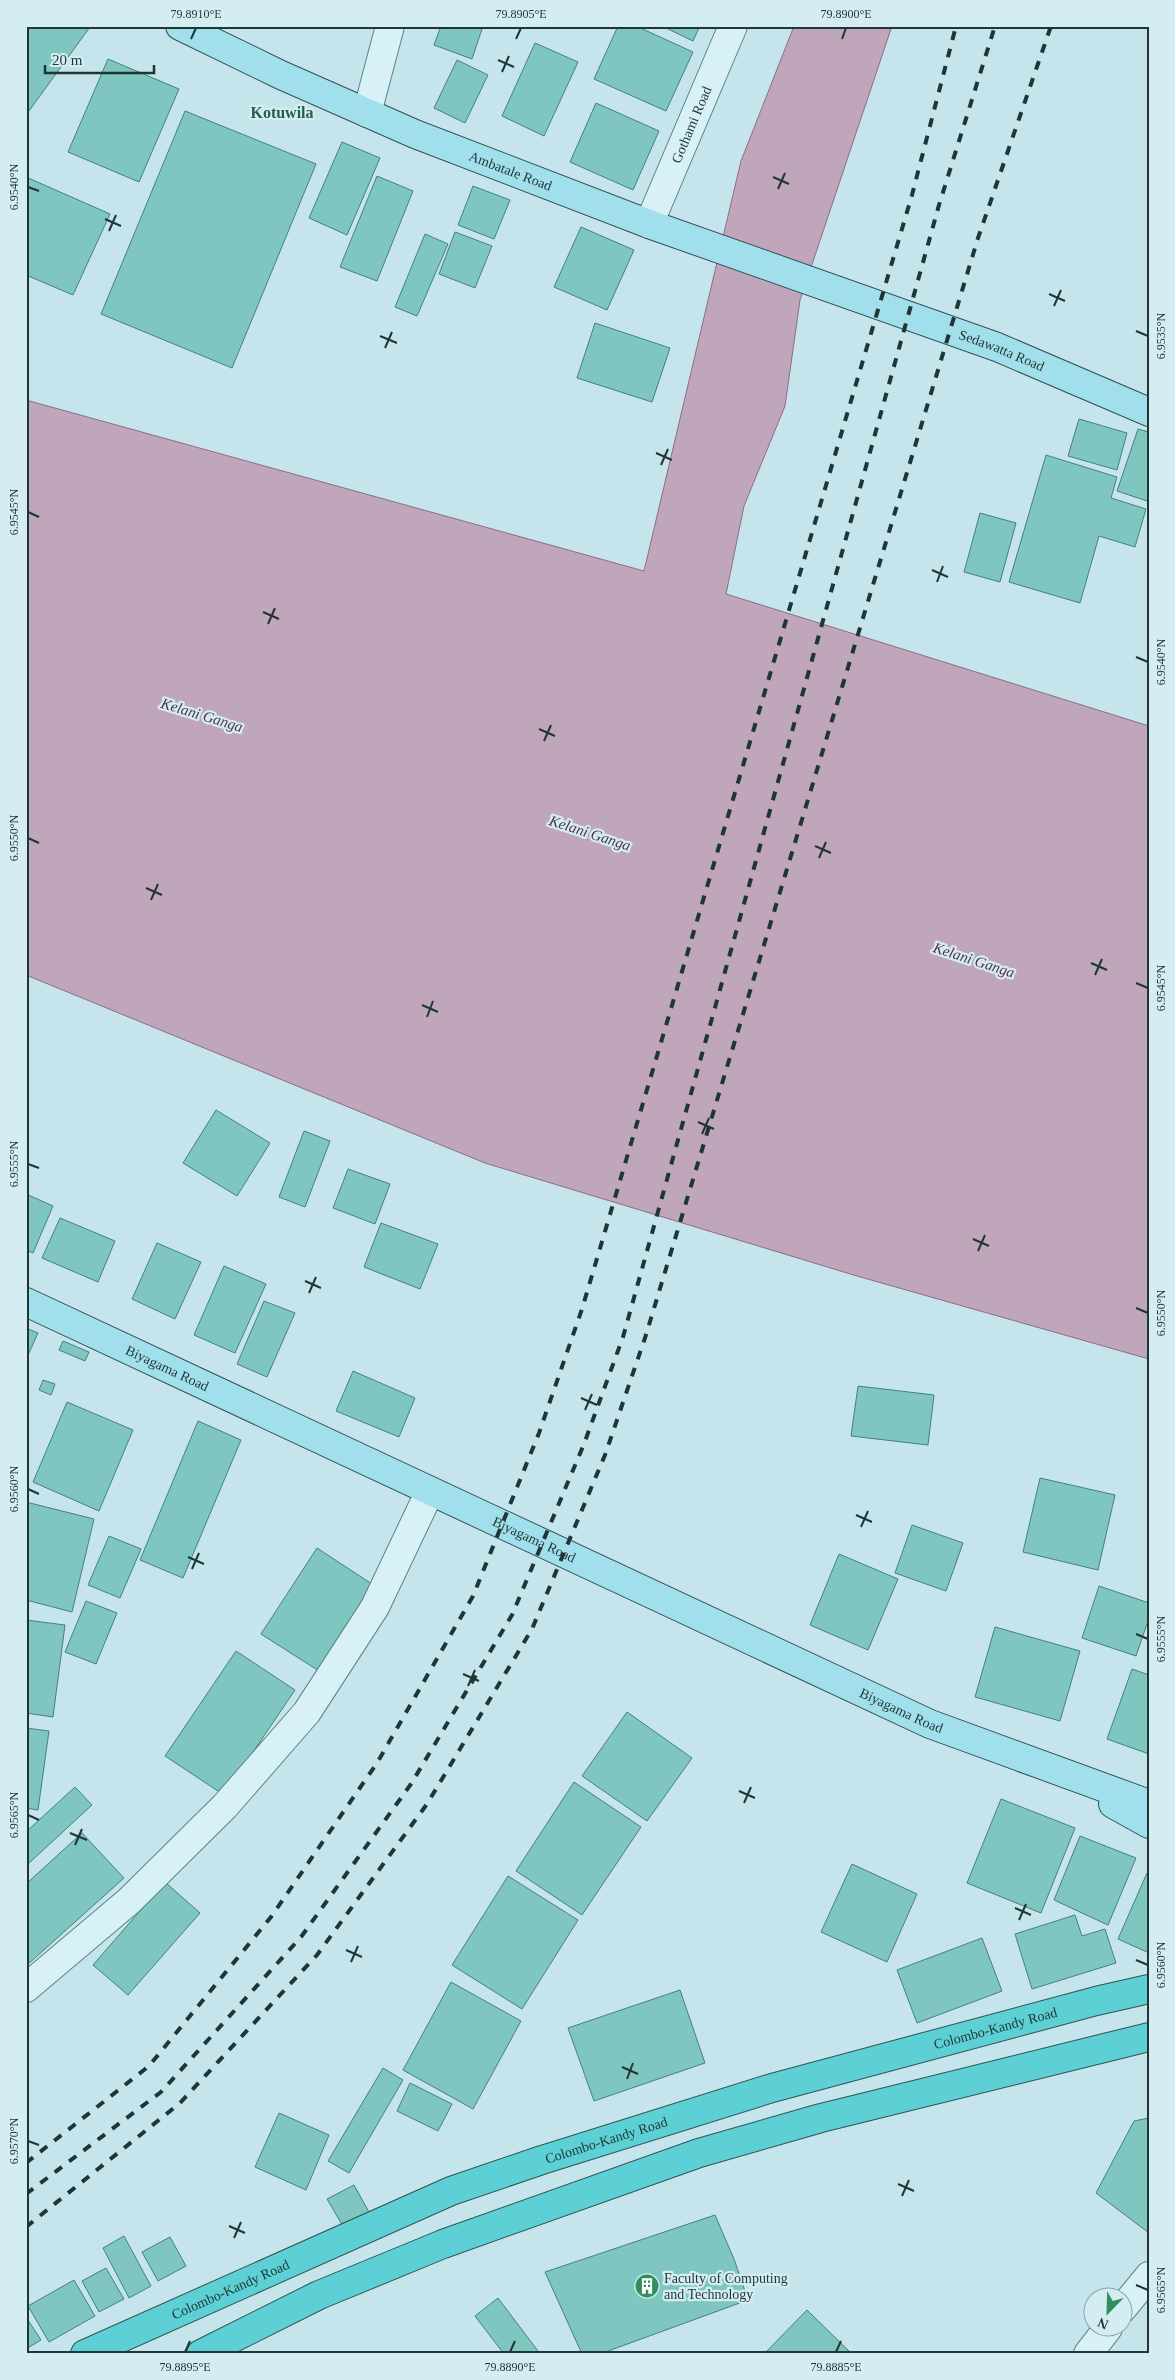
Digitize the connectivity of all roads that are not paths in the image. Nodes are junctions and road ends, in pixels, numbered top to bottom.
1 (180, 26) edge
2 (390, 26) edge
3 (733, 26) edge
4 (367, 112) junction
5 (662, 229) junction
6 (851, 295) joint
7 (1149, 412) edge
8 (26, 1302) edge
9 (430, 1491) junction
10 (1046, 1767) junction
11 (1149, 1804) edge
12 (1149, 1824) edge
13 (26, 1988) edge
14 (1149, 1988) edge
15 (1149, 2037) edge
16 (1149, 2276) edge
17 (1132, 2297) edge
18 (1100, 2338) edge
19 (85, 2354) edge
20 (201, 2354) edge
21 (1088, 2354) edge

1 - 4 main road, Ambatale Road
2 - 4 street
3 - 5 street, Gothami Road
4 - 5 main road, Ambatale Road
5 - 6 main road, Ambatale Road
6 - 7 main road, Sedawatta Road
8 - 9 main road, Biyagama Road
9 - 10 main road, Biyagama Road
9 - 13 street
10 - 11 main road, Biyagama Road
10 - 12 main road, Biyagama Road
14 - 19 highway, Colombo-Kandy Road
15 - 20 highway
16 - 17 street
18 - 21 street

